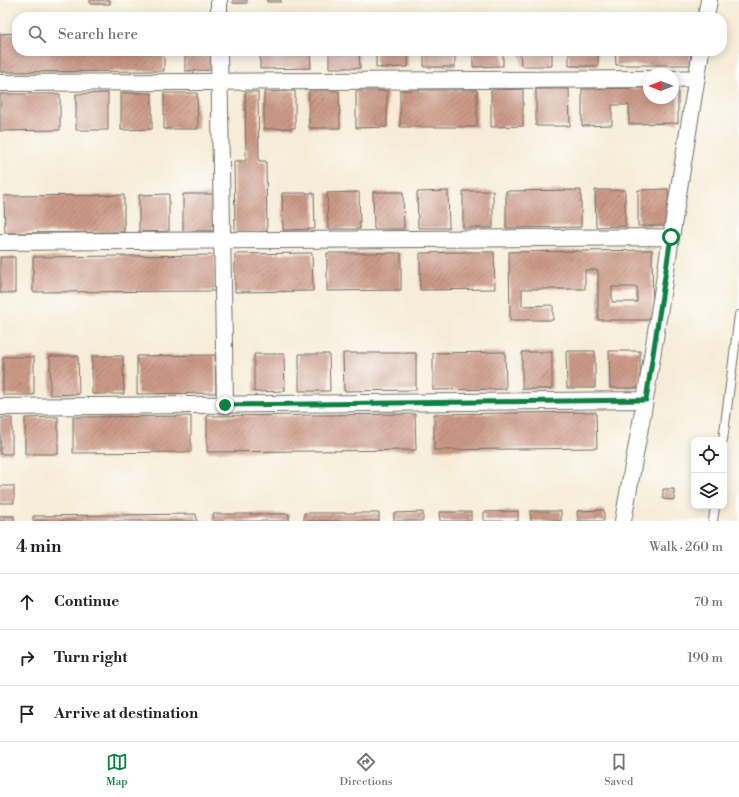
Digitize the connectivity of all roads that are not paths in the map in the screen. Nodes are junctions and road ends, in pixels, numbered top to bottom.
1 (219, 0) edge
2 (709, 0) edge
3 (219, 12) edge
4 (707, 12) edge
5 (219, 56) edge
6 (700, 56) edge
7 (697, 78) junction
8 (643, 79) edge
9 (679, 79) edge
10 (219, 81) junction
11 (0, 83) edge
12 (671, 237) junction
13 (221, 240) junction
14 (0, 242) edge
15 (739, 315) edge
16 (646, 400) junction
17 (225, 405) junction
18 (0, 407) edge
19 (723, 437) edge
20 (715, 509) edge
21 (624, 521) edge
22 (713, 521) edge

1 - 3 street
2 - 4 street
5 - 10 street
6 - 7 street
7 - 9 street
7 - 12 street
8 - 10 street
10 - 11 street
10 - 13 street
12 - 13 street
12 - 16 street
13 - 14 street
13 - 17 street
15 - 19 lane
16 - 17 street
16 - 21 street
17 - 18 street
20 - 22 lane

